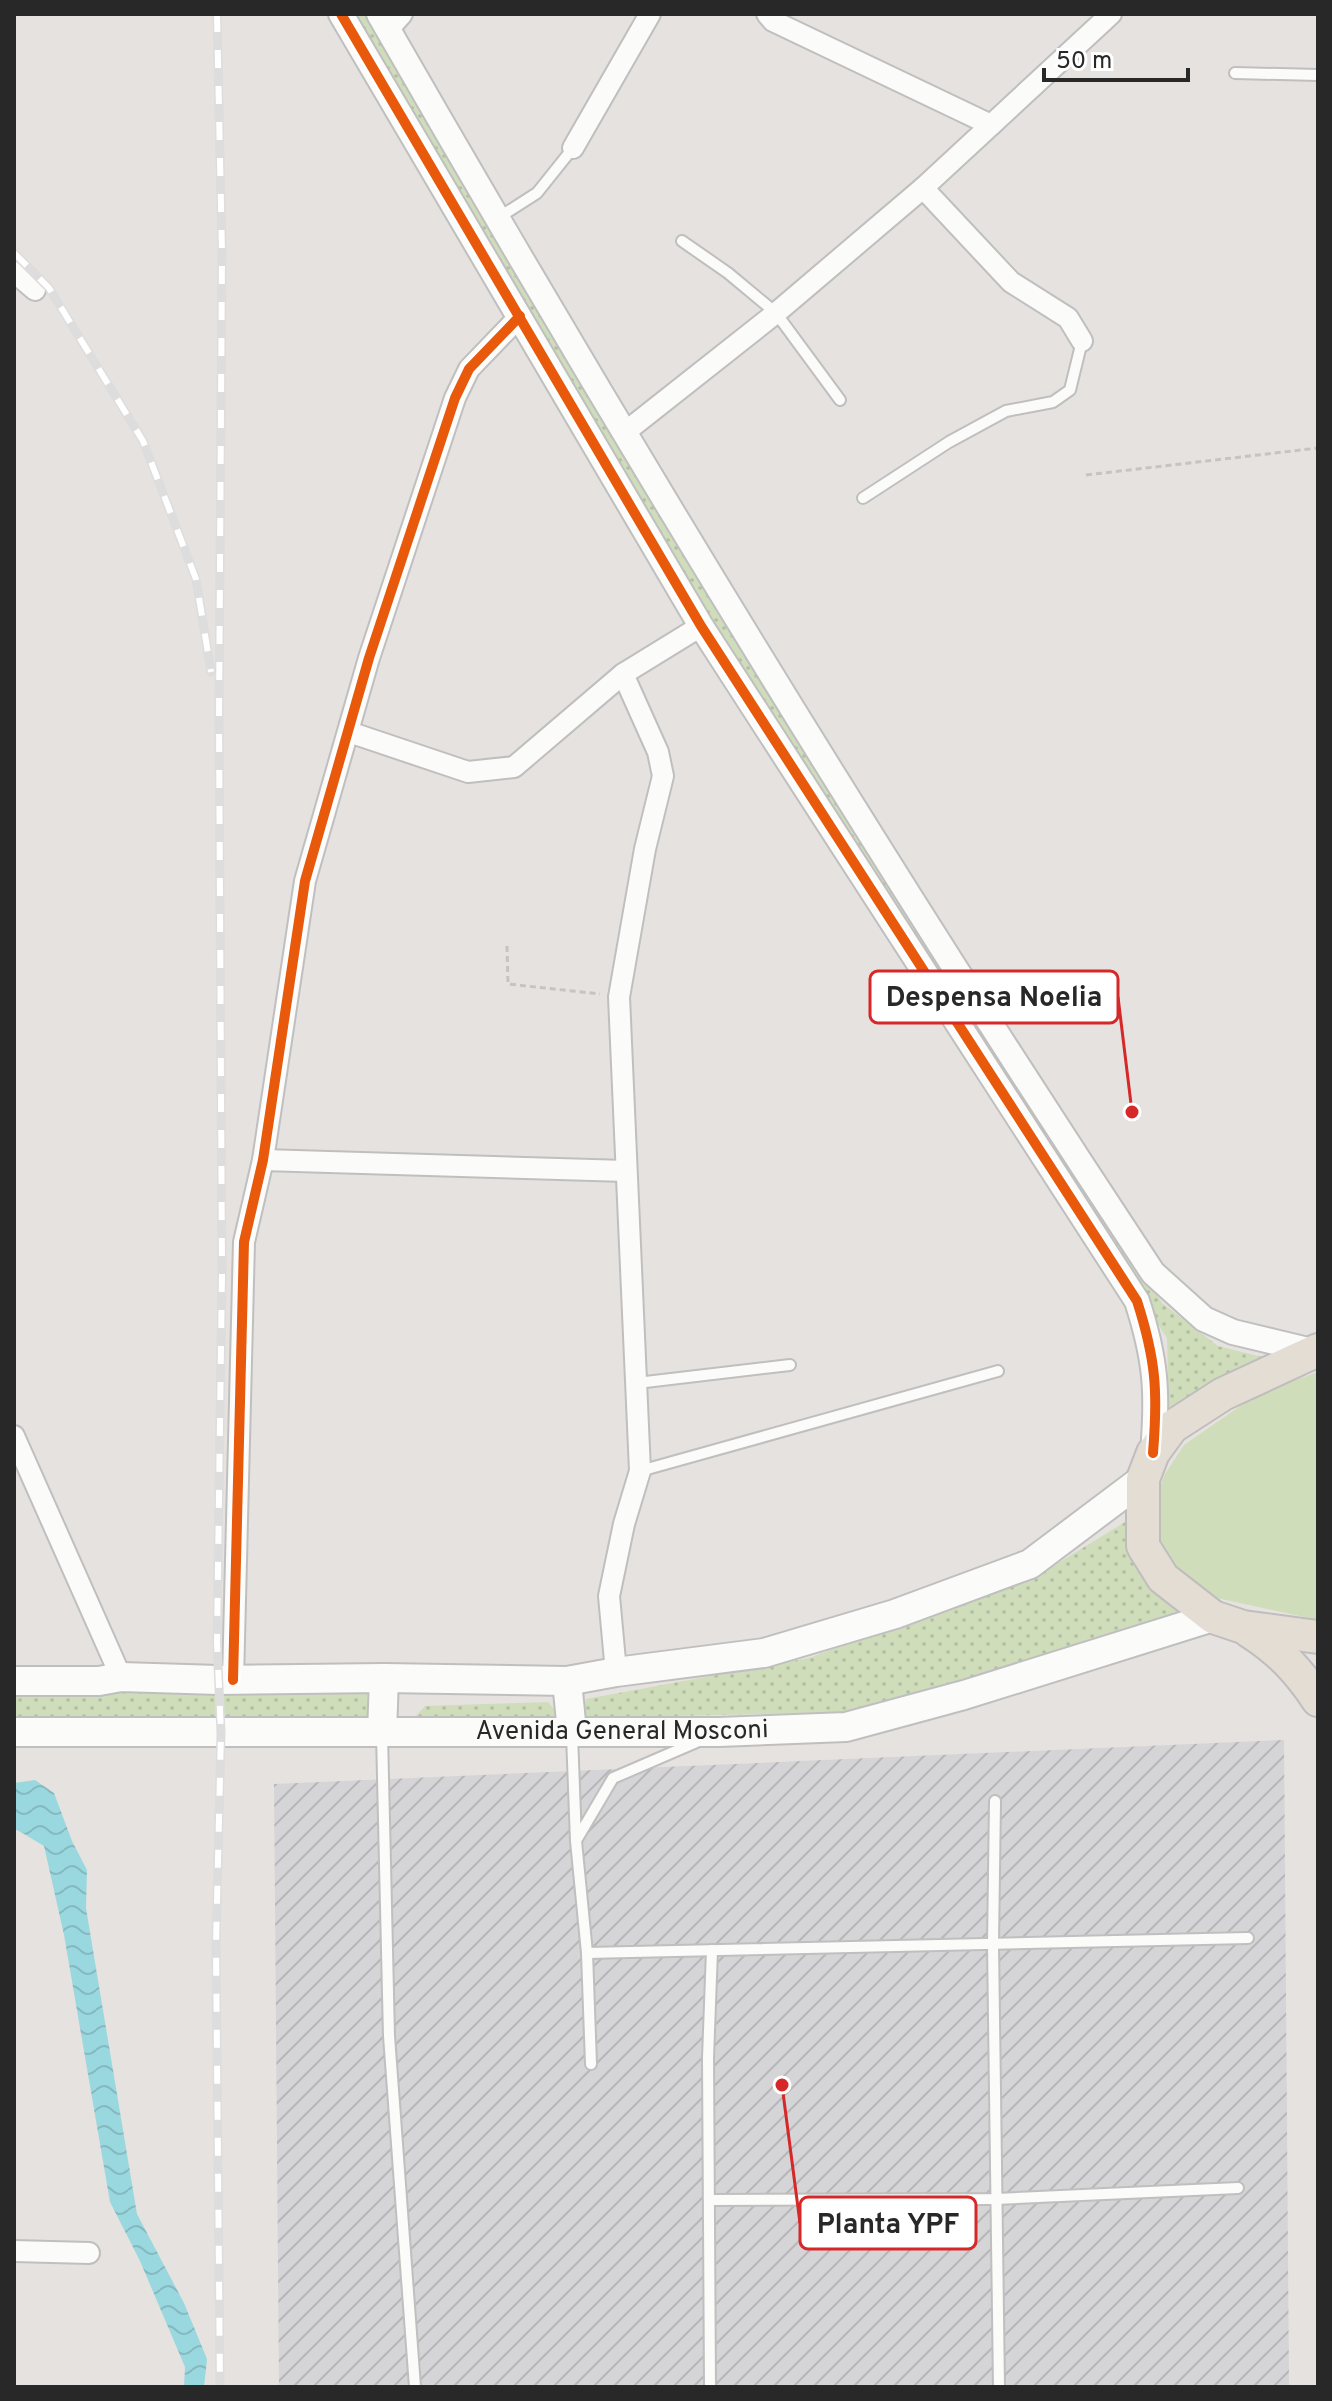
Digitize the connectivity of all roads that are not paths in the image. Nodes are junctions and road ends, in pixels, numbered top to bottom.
1 (341, 14) edge
2 (650, 14) edge
3 (767, 14) edge
4 (1111, 14) edge
5 (390, 19) edge
6 (1235, 73) dead end
7 (1318, 75) edge
8 (991, 125) junction
9 (573, 148) joint
10 (923, 188) junction
11 (498, 218) junction
12 (682, 241) dead end
13 (14, 272) edge
14 (35, 290) dead end
15 (776, 313) junction
16 (520, 316) junction
17 (1082, 341) joint
18 (840, 400) dead end
19 (624, 433) junction
20 (863, 498) dead end
21 (701, 626) junction
22 (623, 674) junction
23 (349, 732) junction
24 (263, 1160) junction
25 (626, 1171) junction
26 (1315, 1350) edge
27 (790, 1365) dead end
28 (998, 1371) dead end
29 (637, 1383) junction
30 (14, 1436) edge
31 (1148, 1466) junction
32 (640, 1471) junction
33 (1228, 1622) junction
34 (1318, 1637) edge
35 (616, 1672) junction
36 (121, 1677) junction
37 (384, 1678) junction
38 (233, 1680) junction
39 (14, 1681) edge
40 (567, 1681) junction
41 (1318, 1700) edge
42 (14, 1732) edge
43 (572, 1732) junction
44 (719, 1732) junction
45 (382, 1733) junction
46 (995, 1801) dead end
47 (576, 1841) junction
48 (1248, 1938) dead end
49 (993, 1944) junction
50 (712, 1950) junction
51 (587, 1953) junction
52 (591, 2064) dead end
53 (1238, 2188) dead end
54 (996, 2199) junction
55 (711, 2200) junction
56 (14, 2251) edge
57 (89, 2253) dead end
58 (415, 2387) edge
59 (710, 2387) edge
60 (999, 2387) edge

1 - 16 street
2 - 9 street
3 - 8 street
4 - 8 street
5 - 11 street
6 - 7 lane
8 - 10 street
9 - 11 lane
10 - 15 street
10 - 17 street
11 - 19 street
12 - 15 lane
13 - 14 street
15 - 18 lane
15 - 19 street
16 - 21 street
16 - 23 street
17 - 20 lane
19 - 26 street
21 - 22 street
21 - 31 street
22 - 23 street
22 - 25 street
23 - 24 street
24 - 25 street
24 - 38 street
25 - 29 street
26 - 31 main road
27 - 29 lane
28 - 32 lane
29 - 32 street
30 - 36 street
31 - 33 main road
31 - 35 main road, Avenida General Mosconi
32 - 35 street
33 - 34 main road
33 - 41 main road
33 - 44 main road, Avenida General Mosconi
35 - 40 main road, Avenida General Mosconi
36 - 38 main road, Avenida General Mosconi
36 - 39 main road, Avenida General Mosconi
37 - 38 main road, Avenida General Mosconi
37 - 40 main road, Avenida General Mosconi
37 - 45 main road
40 - 43 main road
42 - 45 main road, Avenida General Mosconi
43 - 44 main road, Avenida General Mosconi
43 - 45 main road, Avenida General Mosconi
43 - 47 lane
44 - 47 lane
45 - 58 lane
46 - 49 lane
47 - 51 lane
48 - 49 lane
49 - 50 lane
49 - 54 lane
50 - 51 lane
50 - 55 lane
51 - 52 lane
53 - 54 lane
54 - 55 lane
54 - 60 lane
55 - 59 lane
56 - 57 street

